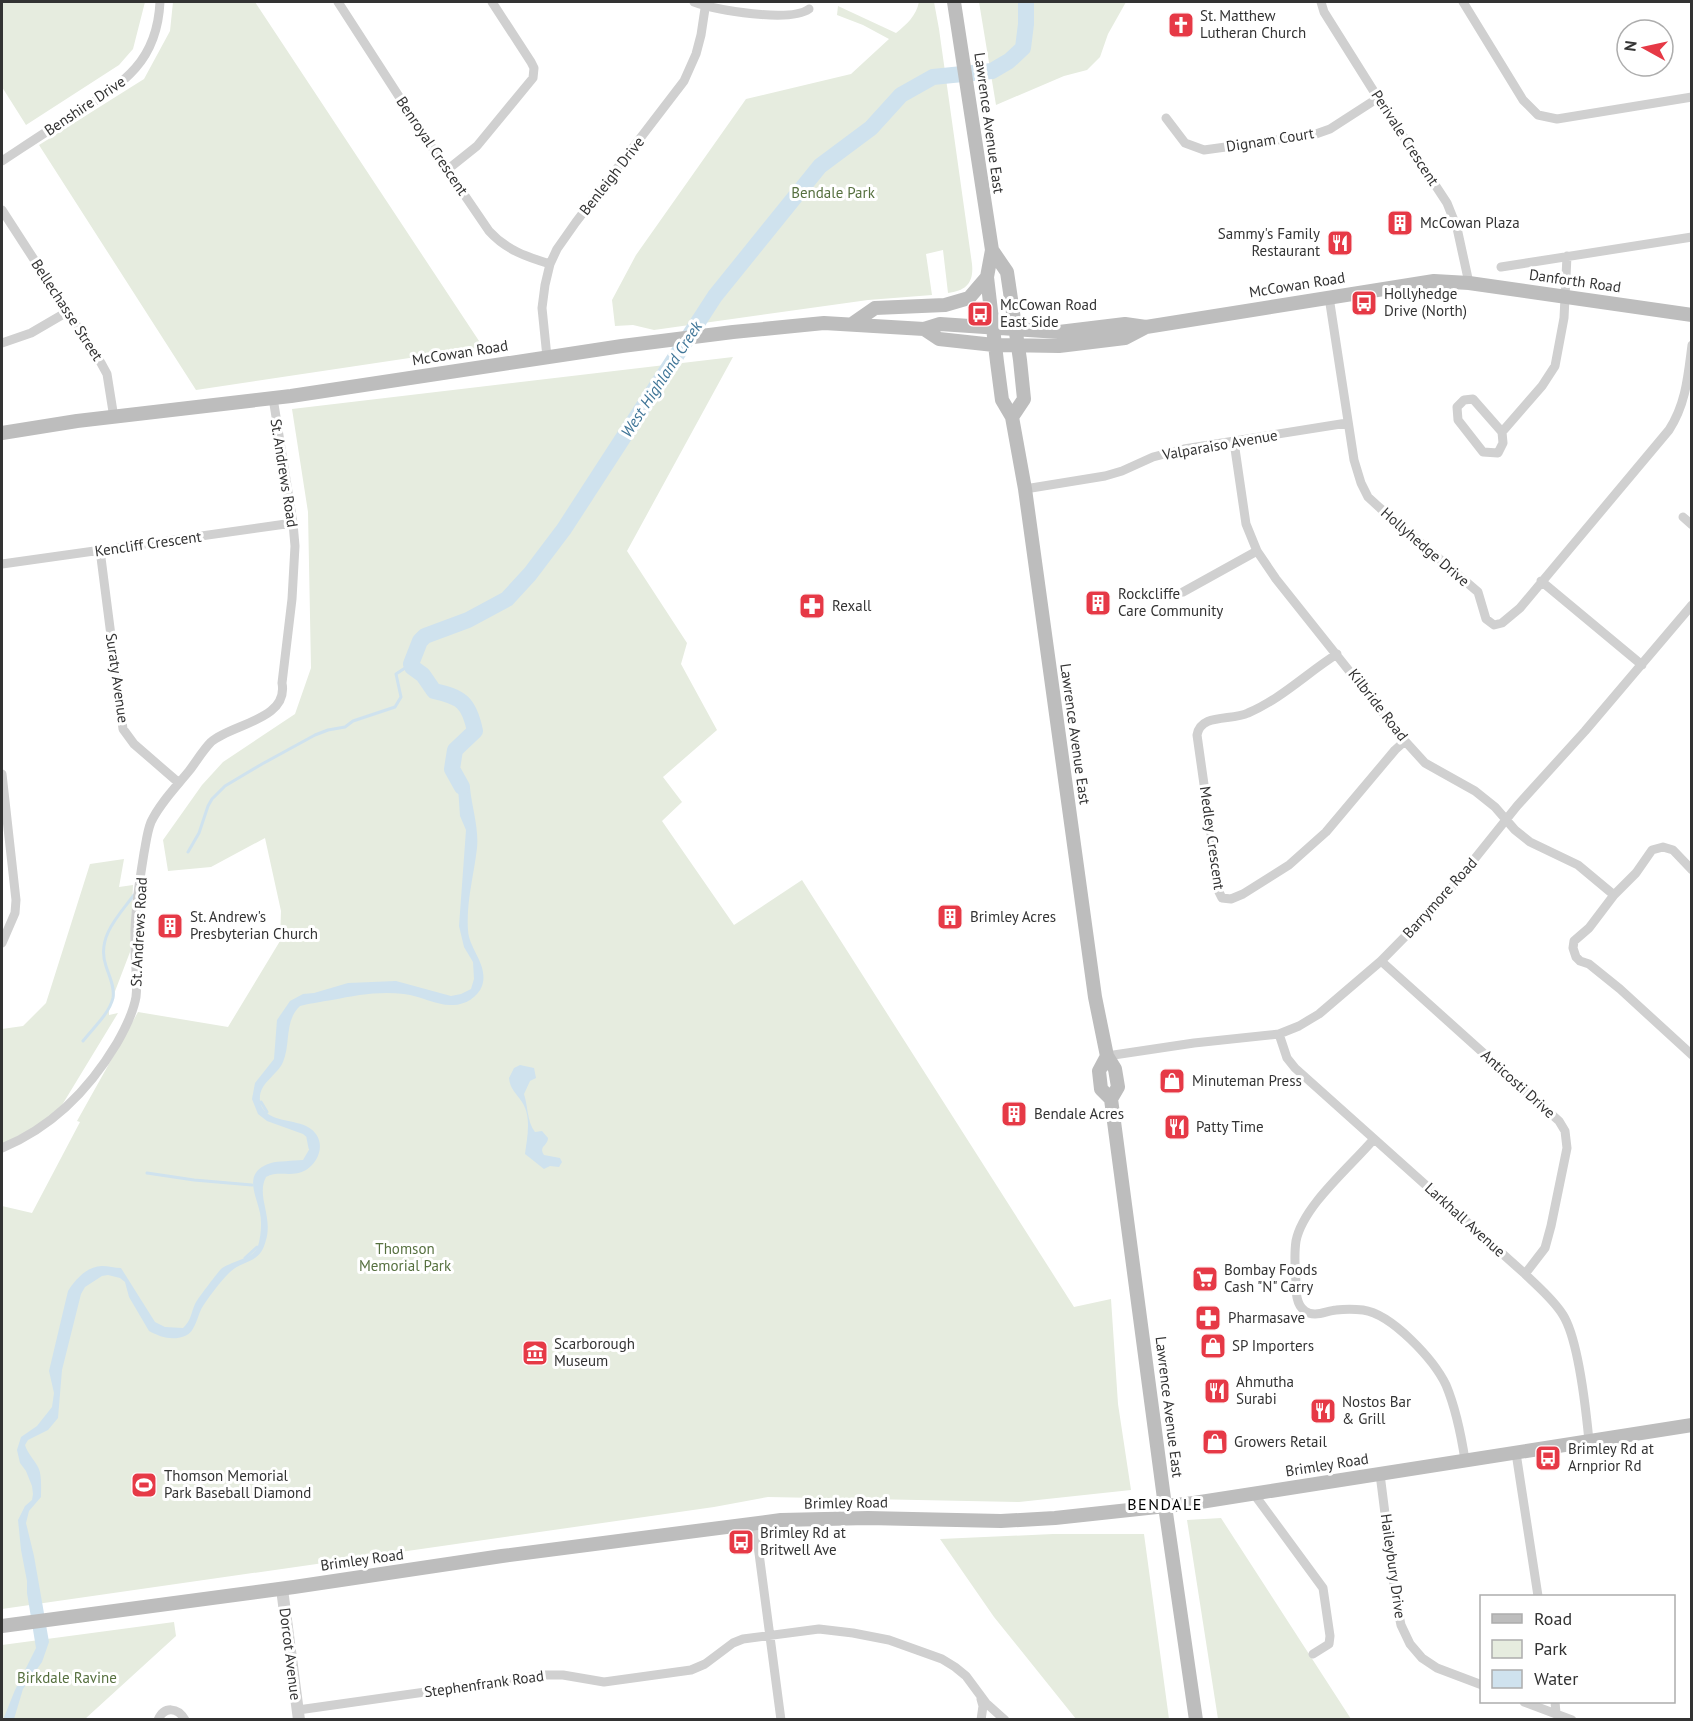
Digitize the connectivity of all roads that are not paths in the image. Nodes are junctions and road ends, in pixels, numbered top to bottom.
1 (160, 2) edge
2 (338, 2) edge
3 (492, 2) edge
4 (694, 2) edge
5 (954, 2) edge
6 (1321, 2) edge
7 (1463, 2) edge
8 (705, 4) edge
9 (809, 9) dead end
10 (1378, 98) junction
11 (1692, 98) edge
12 (1166, 118) dead end
13 (2, 161) edge
14 (447, 170) junction
15 (2, 210) edge
16 (1692, 237) edge
17 (992, 250) junction
18 (1567, 256) junction
19 (550, 264) junction
20 (1501, 267) dead end
21 (987, 277) junction
22 (1453, 281) joint
23 (1469, 283) junction
24 (1566, 296) junction
25 (1329, 297) junction
26 (67, 312) junction
27 (1692, 315) edge
28 (852, 324) junction
29 (1146, 327) junction
30 (992, 328) junction
31 (924, 329) junction
32 (1016, 331) junction
33 (2, 343) edge
34 (994, 345) junction
35 (1692, 345) edge
36 (1018, 346) junction
37 (547, 357) junction
38 (273, 398) junction
39 (1012, 417) junction
40 (114, 418) junction
41 (1347, 423) junction
42 (1502, 432) junction
43 (2, 433) edge
44 (1234, 442) junction
45 (1025, 489) junction
46 (1683, 517) dead end
47 (293, 523) junction
48 (1692, 525) edge
49 (100, 550) junction
50 (1257, 551) junction
51 (2, 564) edge
52 (1541, 581) junction
53 (1182, 592) dead end
54 (1690, 612) edge
55 (1337, 654) junction
56 (1642, 665) junction
57 (1405, 741) junction
58 (2, 774) edge
59 (179, 783) junction
60 (1507, 819) junction
61 (5, 843) edge
62 (1692, 870) edge
63 (1614, 895) junction
64 (2, 943) edge
65 (1381, 961) junction
66 (1279, 1034) junction
67 (1692, 1055) edge
68 (1107, 1056) junction
69 (1373, 1140) junction
70 (2, 1148) edge
71 (1525, 1274) junction
72 (1692, 1425) edge
73 (1590, 1441) junction
74 (1516, 1453) junction
75 (1465, 1460) junction
76 (1380, 1474) junction
77 (1254, 1494) junction
78 (1165, 1506) junction
79 (755, 1523) junction
80 (282, 1589) junction
81 (1538, 1595) edge
82 (2, 1626) edge
83 (769, 1635) junction
84 (1312, 1654) dead end
85 (1480, 1684) edge
86 (981, 1696) junction
87 (1529, 1703) edge
88 (1554, 1703) edge
89 (1556, 1713) junction
90 (298, 1715) edge
91 (158, 1719) edge
92 (185, 1719) edge
93 (781, 1719) edge
94 (981, 1719) edge
95 (1005, 1719) edge
96 (1196, 1719) edge
97 (1572, 1719) edge

1 - 13 street, Benshire Drive
2 - 14 street, Benroyal Crescent
3 - 14 street
4 - 8 street
5 - 17 main road, Lawrence Avenue East
6 - 10 street, Perivale Crescent
7 - 11 street
8 - 9 street
8 - 19 street, Benleigh Drive
10 - 12 street, Dignam Court
10 - 23 street, Perivale Crescent
14 - 19 street, Benroyal Crescent
15 - 26 street, Bellechasse Street
16 - 18 street
17 - 21 main road, Lawrence Avenue East
17 - 32 main road, Lawrence Avenue East
18 - 20 street
18 - 24 street
19 - 37 street, Benleigh Drive
21 - 28 main road
21 - 30 main road, Lawrence Avenue East
22 - 23 main road, Danforth Road
22 - 25 main road, McCowan Road
23 - 24 main road, Danforth Road
24 - 27 main road, Danforth Road
24 - 42 street
25 - 29 main road, McCowan Road
25 - 41 street, Hollyhedge Drive
26 - 33 street
26 - 40 street, Bellechasse Street
28 - 31 main road, McCowan Road
28 - 37 main road, McCowan Road
29 - 32 main road, McCowan Road
29 - 36 main road, McCowan Road
30 - 31 main road, McCowan Road
30 - 32 main road, McCowan Road
30 - 34 main road, Lawrence Avenue East
31 - 34 main road, McCowan Road
32 - 36 main road, Lawrence Avenue East
34 - 36 main road, McCowan Road
34 - 39 main road, Lawrence Avenue East
35 - 52 street, Hollyhedge Drive
36 - 39 main road, Lawrence Avenue East
37 - 38 main road, McCowan Road
38 - 40 main road, McCowan Road
38 - 47 street, St. Andrews Road
39 - 45 main road, Lawrence Avenue East
40 - 43 main road, McCowan Road
41 - 44 street, Valparaiso Avenue
41 - 52 street, Hollyhedge Drive
42 - 42 street
44 - 45 street, Valparaiso Avenue
44 - 50 street, Kilbride Road
45 - 68 main road, Lawrence Avenue East
46 - 48 street
47 - 49 street, Kencliff Crescent
47 - 59 street, St. Andrews Road
49 - 51 street, Kencliff Crescent
49 - 59 street, Suraty Avenue
50 - 53 street
50 - 55 street, Kilbride Road
52 - 56 street
54 - 56 street, Barrymore Road
55 - 57 street, Kilbride Road
55 - 57 street, Medley Crescent
56 - 60 street, Barrymore Road
57 - 60 street, Kilbride Road
58 - 61 street
59 - 70 street, St. Andrews Road
60 - 63 street, Kilbride Road
60 - 65 street, Barrymore Road
61 - 64 street
62 - 63 street
63 - 67 street
65 - 66 street, Barrymore Road
65 - 71 street, Anticosti Drive
66 - 68 street, Barrymore Road
66 - 69 street, Larkhall Avenue
68 - 78 main road, Lawrence Avenue East
69 - 71 street, Larkhall Avenue
69 - 75 street
71 - 73 street, Larkhall Avenue
72 - 73 main road, Brimley Road
73 - 74 main road, Brimley Road
74 - 75 main road, Brimley Road
74 - 81 street
75 - 76 main road, Brimley Road
76 - 77 main road, Brimley Road
76 - 85 street, Haileybury Drive
77 - 78 main road, Brimley Road
77 - 84 street
78 - 79 main road, Brimley Road
78 - 96 main road, Lawrence Avenue East
79 - 80 main road, Brimley Road
79 - 83 street
80 - 82 main road, Brimley Road
80 - 90 street, Dorcot Avenue
83 - 86 street, Stephenfrank Road
83 - 90 street, Stephenfrank Road
83 - 93 street
86 - 94 street
86 - 95 street, Stephenfrank Road
87 - 89 street
88 - 89 street
89 - 97 street
91 - 92 street

